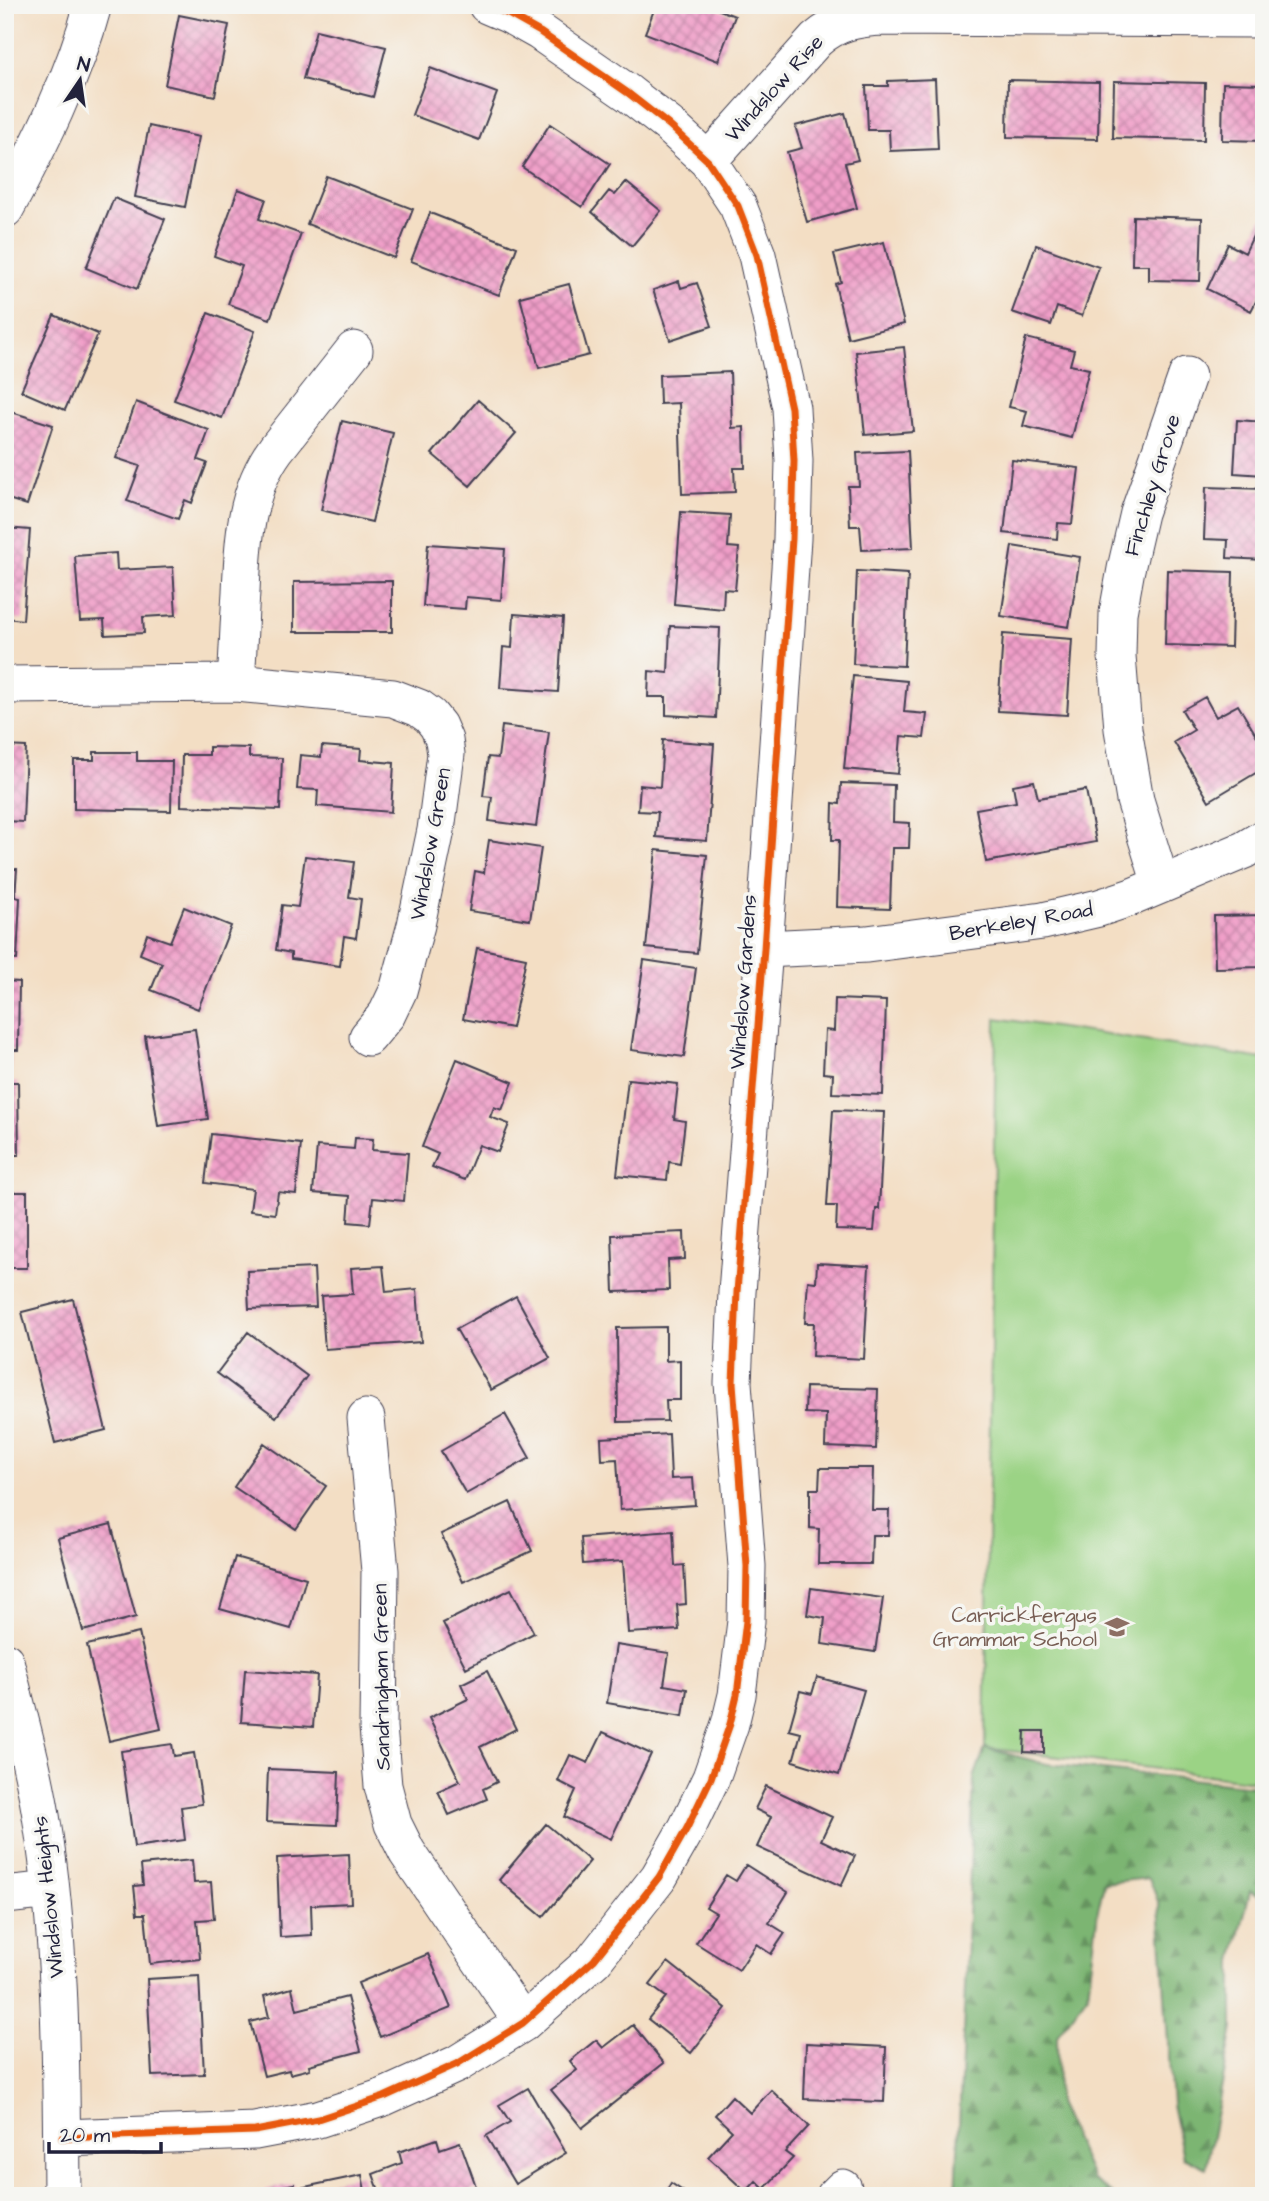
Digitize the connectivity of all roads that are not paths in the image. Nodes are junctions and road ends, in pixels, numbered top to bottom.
1 (93, 5) edge
2 (487, 5) edge
3 (834, 15) edge
4 (1264, 19) edge
5 (708, 160) junction
6 (5, 209) edge
7 (354, 350) dead end
8 (1187, 376) dead end
9 (236, 683) junction
10 (5, 685) edge
11 (1264, 838) edge
12 (1161, 884) junction
13 (764, 949) junction
14 (368, 1037) dead end
15 (366, 1418) dead end
16 (5, 1661) edge
17 (51, 1890) junction
18 (5, 1895) edge
19 (523, 2023) junction
20 (62, 2138) junction
21 (62, 2196) edge

1 - 6 street
2 - 5 street, Windslow Gardens
3 - 4 street, Windslow Rise
3 - 5 street, Windslow Rise
5 - 13 street, Windslow Gardens
7 - 9 street
8 - 12 street, Finchley Grove
9 - 10 street, Windslow Green
9 - 14 street, Windslow Green
11 - 12 street, Berkeley Road
12 - 13 street, Berkeley Road
13 - 19 street, Windslow Gardens
15 - 19 street, Sandringham Green
16 - 17 street, Windslow Heights
17 - 18 street
17 - 20 street, Windslow Heights
19 - 20 street, Windslow Gardens
20 - 21 street, Windslow Heights

